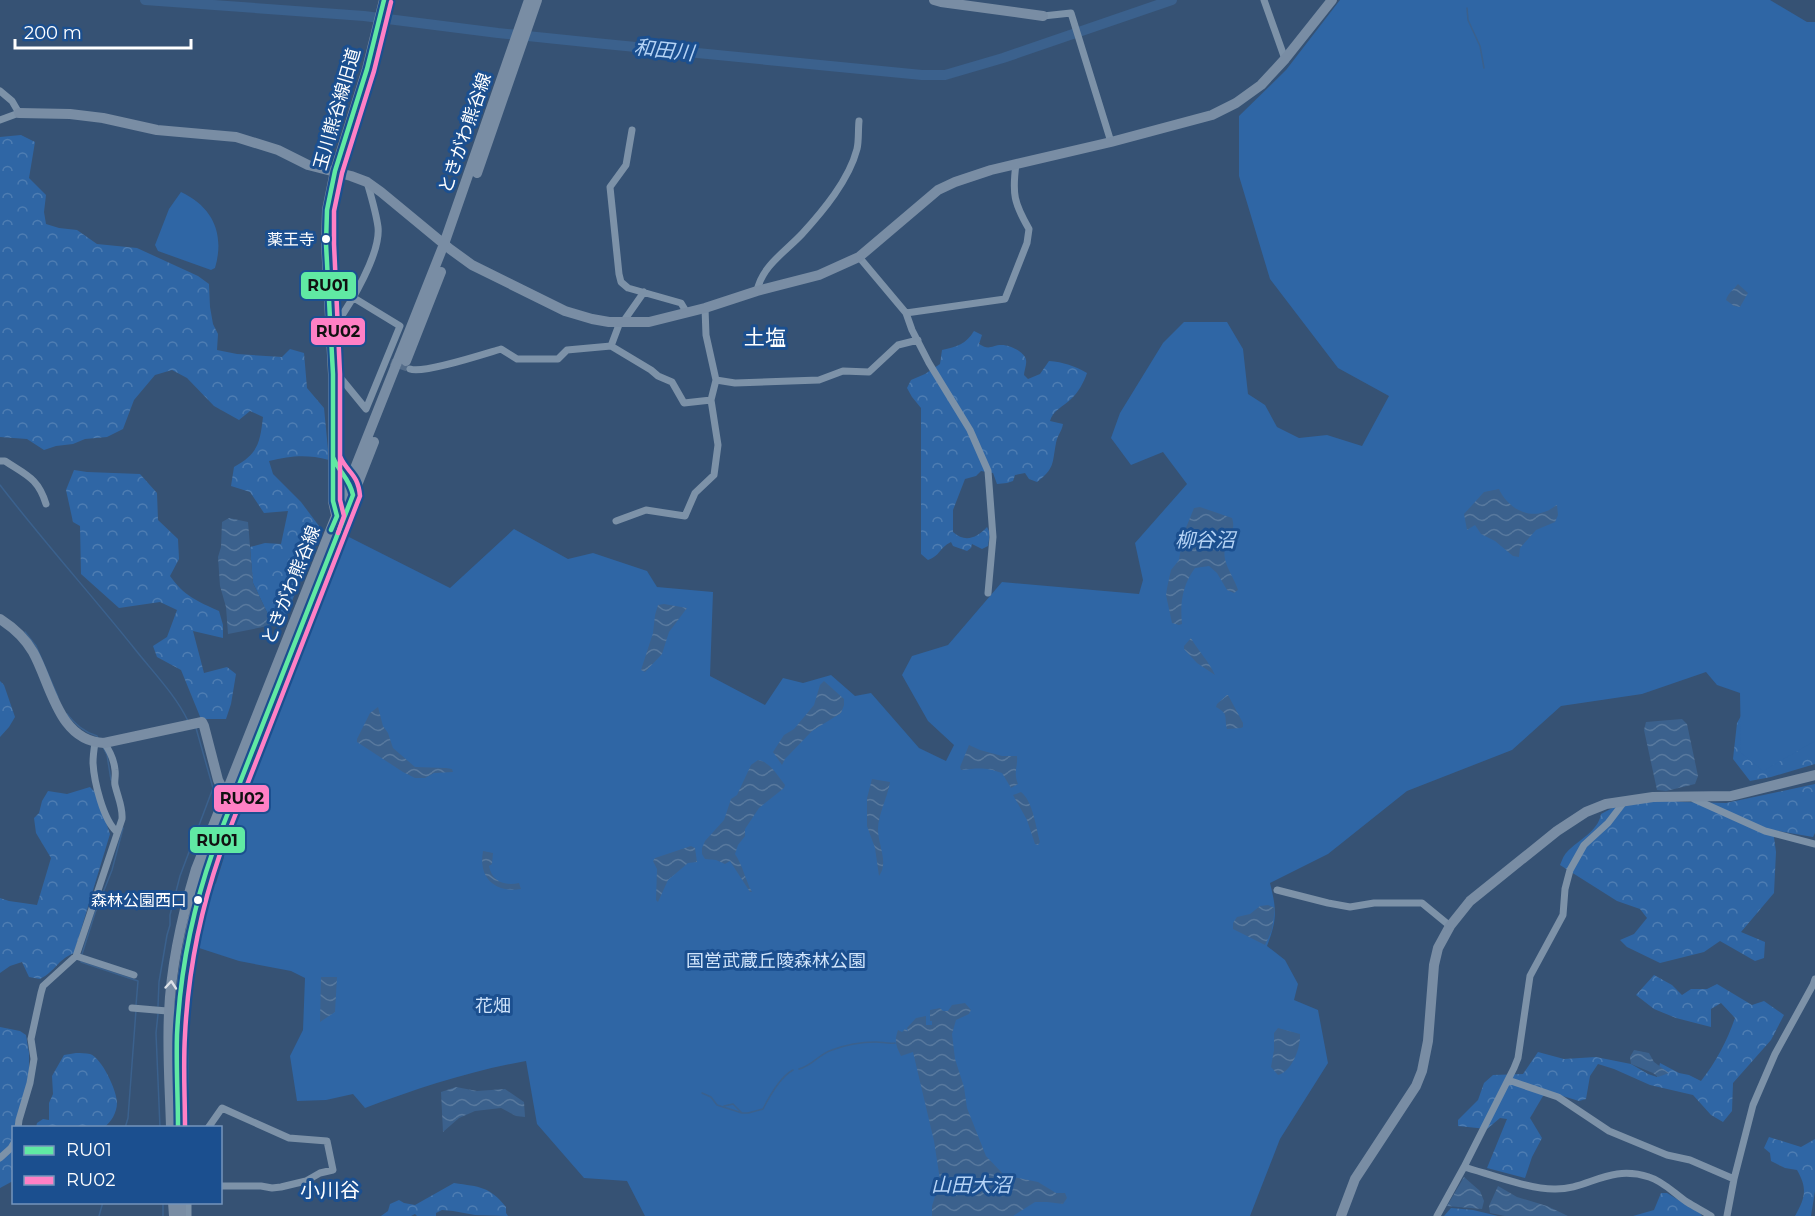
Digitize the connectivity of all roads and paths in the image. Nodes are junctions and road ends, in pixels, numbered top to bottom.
1 (529, 0) edge
2 (537, 0) edge
3 (934, 0) edge
4 (1264, 0) edge
5 (1332, 0) edge
6 (383, 5) edge
7 (528, 15) junction
8 (1043, 16) joint
9 (1285, 59) junction
10 (0, 91) edge
11 (20, 113) junction
12 (0, 120) edge
13 (859, 122) dead end
14 (632, 130) dead end
15 (1111, 142) junction
16 (1016, 165) junction
17 (335, 171) junction
18 (367, 182) junction
19 (447, 246) junction
20 (859, 257) junction
21 (757, 291) junction
22 (644, 292) junction
23 (354, 298) junction
24 (705, 309) junction
25 (687, 313) junction
26 (906, 313) junction
27 (621, 322) junction
28 (331, 326) junction
29 (918, 340) junction
30 (611, 346) junction
31 (410, 369) tunnel mouth
32 (333, 374) junction
33 (716, 380) junction
34 (711, 400) junction
35 (333, 457) junction
36 (0, 461) edge
37 (357, 466) junction
38 (340, 470) junction
39 (350, 482) junction
40 (353, 495) junction
41 (46, 504) dead end
42 (336, 516) junction
43 (616, 521) dead end
44 (988, 593) dead end
45 (0, 619) edge
46 (99, 743) junction
47 (1815, 776) edge
48 (231, 792) junction
49 (1688, 796) junction
50 (1624, 802) junction
51 (117, 832) junction
52 (1815, 844) edge
53 (1277, 890) dead end
54 (1449, 926) junction
55 (76, 956) junction
56 (134, 975) dead end
57 (1815, 979) edge
58 (132, 1008) dead end
59 (174, 1011) junction
60 (1508, 1080) junction
61 (18, 1126) edge
62 (171, 1126) edge
63 (178, 1126) edge
64 (185, 1126) edge
65 (209, 1126) edge
66 (12, 1146) edge
67 (0, 1158) edge
68 (1464, 1167) junction
69 (1734, 1179) junction
70 (222, 1186) edge
71 (1341, 1216) edge
72 (1437, 1216) edge
73 (1711, 1216) edge
74 (1727, 1216) edge

1 - 7 street, ときがわ熊谷線
2 - 7 street, ときがわ熊谷線
3 - 8 street
4 - 9 street
5 - 9 street
6 - 17 street, 玉川熊谷線旧道
7 - 19 street, ときがわ熊谷線
8 - 15 street
9 - 15 street
10 - 11 street
11 - 12 street
11 - 17 street
13 - 21 street
14 - 22 street
15 - 16 street
16 - 20 street
16 - 26 street
17 - 18 street
17 - 28 street, 玉川熊谷線旧道
18 - 19 street
18 - 23 street
19 - 27 street
19 - 37 street, ときがわ熊谷線
19 - 40 street, ときがわ熊谷線
20 - 21 street
20 - 26 street
21 - 24 street
22 - 25 street
22 - 27 street
23 - 28 street
23 - 32 street
24 - 25 street
24 - 33 street
25 - 27 street
26 - 29 street
27 - 30 street
28 - 32 street, 玉川熊谷線旧道
29 - 33 street
29 - 44 street
30 - 31 street
30 - 34 street
32 - 35 street, 玉川熊谷線旧道
33 - 34 street
34 - 43 street
35 - 38 street
35 - 42 street, 玉川熊谷線旧道
36 - 41 street
37 - 38 street
37 - 39 street, ときがわ熊谷線
38 - 39 street
39 - 40 street
39 - 42 street, ときがわ熊谷線
40 - 48 street, ときがわ熊谷線
42 - 48 street, ときがわ熊谷線
45 - 46 street
46 - 48 street
46 - 51 street
46 - 51 street
47 - 49 street
48 - 59 street, ときがわ熊谷線
49 - 50 street
49 - 52 street
50 - 54 street
50 - 60 street
51 - 55 street
53 - 54 street
54 - 71 street
55 - 56 street
55 - 61 street
57 - 69 street
58 - 59 street
59 - 62 street, ときがわ熊谷線
59 - 63 street, ときがわ熊谷線
59 - 64 street
60 - 68 street
60 - 69 street
65 - 70 street
66 - 67 street
68 - 72 street
68 - 73 street
69 - 74 street

